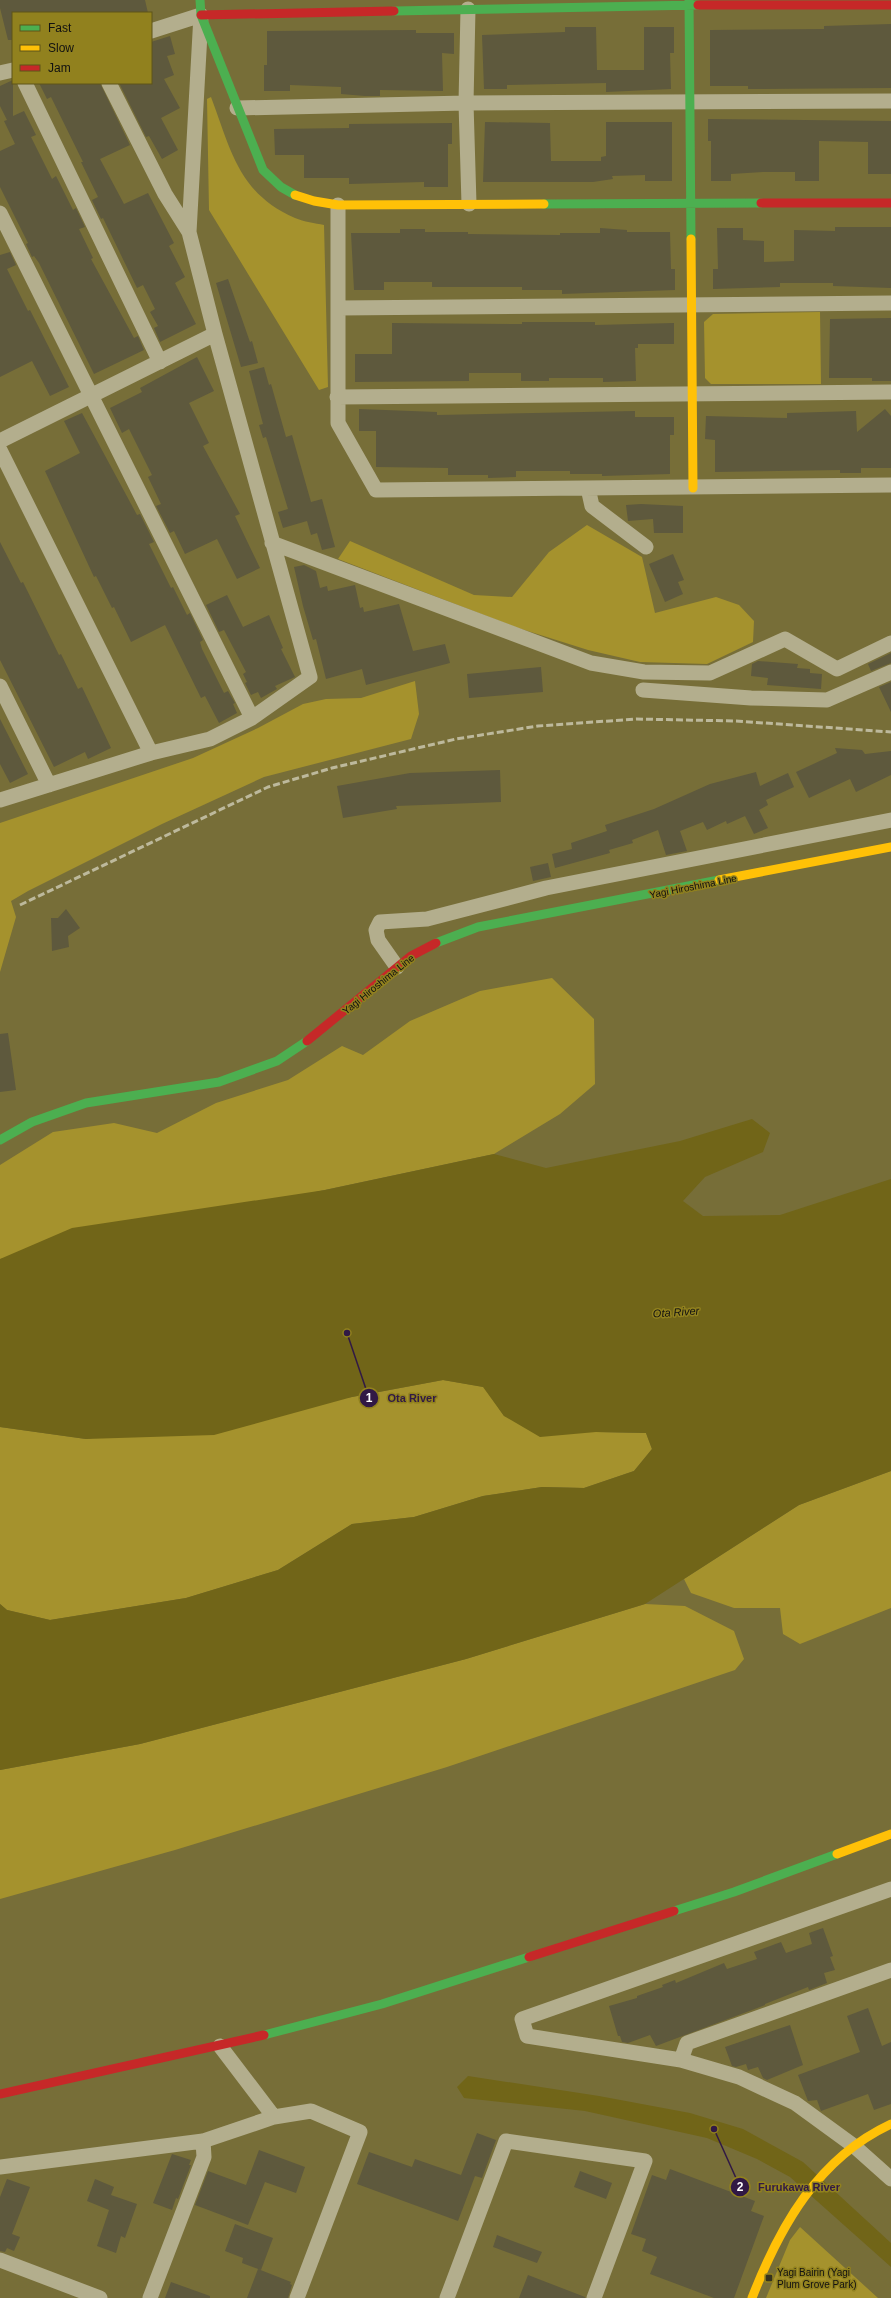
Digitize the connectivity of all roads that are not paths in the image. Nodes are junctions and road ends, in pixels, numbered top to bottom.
1 (200, 0) edge
2 (689, 2) edge
3 (891, 5) edge
4 (468, 9) junction
5 (201, 15) junction
6 (152, 31) edge
7 (12, 70) edge
8 (0, 73) edge
9 (25, 84) edge
10 (110, 84) edge
11 (891, 101) edge
12 (466, 102) junction
13 (690, 103) junction
14 (237, 108) junction
15 (891, 203) edge
16 (469, 204) junction
17 (338, 205) junction
18 (691, 205) junction
19 (0, 213) edge
20 (189, 232) junction
21 (891, 303) edge
22 (691, 305) junction
23 (339, 308) junction
24 (215, 334) junction
25 (160, 362) junction
26 (891, 392) edge
27 (692, 394) junction
28 (91, 396) junction
29 (337, 397) junction
30 (0, 441) edge
31 (0, 450) edge
32 (891, 485) edge
33 (588, 488) junction
34 (693, 488) junction
35 (272, 543) junction
36 (646, 547) dead end
37 (891, 643) edge
38 (891, 672) edge
39 (0, 686) edge
40 (643, 690) dead end
41 (252, 718) junction
42 (151, 753) junction
43 (49, 785) junction
44 (0, 800) edge
45 (891, 820) edge
46 (891, 847) edge
47 (397, 967) junction
48 (0, 1140) edge
49 (891, 1834) edge
50 (891, 1889) edge
51 (891, 1970) edge
52 (220, 2046) junction
53 (681, 2060) junction
54 (0, 2094) edge
55 (274, 2117) junction
56 (891, 2124) edge
57 (203, 2140) junction
58 (854, 2146) junction
59 (0, 2167) edge
60 (891, 2179) edge
61 (0, 2260) edge
62 (100, 2298) edge
63 (150, 2298) edge
64 (297, 2298) edge
65 (447, 2298) edge
66 (594, 2298) edge
67 (752, 2298) edge

1 - 5 street
2 - 3 street
2 - 4 street
2 - 13 street
4 - 5 street
4 - 12 street
5 - 6 street
5 - 14 street
5 - 20 street
7 - 8 street
9 - 25 street
10 - 20 street
11 - 13 street
12 - 13 street
12 - 14 street
12 - 16 street
13 - 18 street
14 - 17 street
15 - 18 street
16 - 17 street
16 - 18 street
17 - 23 street
18 - 22 street
19 - 28 street
20 - 24 street
21 - 22 street
22 - 23 street
22 - 27 street
23 - 29 street
24 - 25 street
24 - 35 street
25 - 28 street
26 - 27 street
27 - 29 street
27 - 34 street
28 - 30 street
28 - 41 street
29 - 33 street
31 - 42 street
32 - 34 street
33 - 34 street
33 - 36 street
35 - 37 street
35 - 41 street
38 - 40 street
39 - 43 street
41 - 42 street
42 - 43 street
43 - 44 street
45 - 47 street
46 - 47 street, Yagi Hiroshima Line
47 - 48 street, Yagi Hiroshima Line
49 - 52 street
50 - 53 street
51 - 53 street
52 - 54 street
52 - 55 street
53 - 58 street
55 - 57 street
55 - 64 street
56 - 58 street
57 - 59 street
57 - 63 street
58 - 60 street
58 - 67 street
61 - 62 street
65 - 66 street

